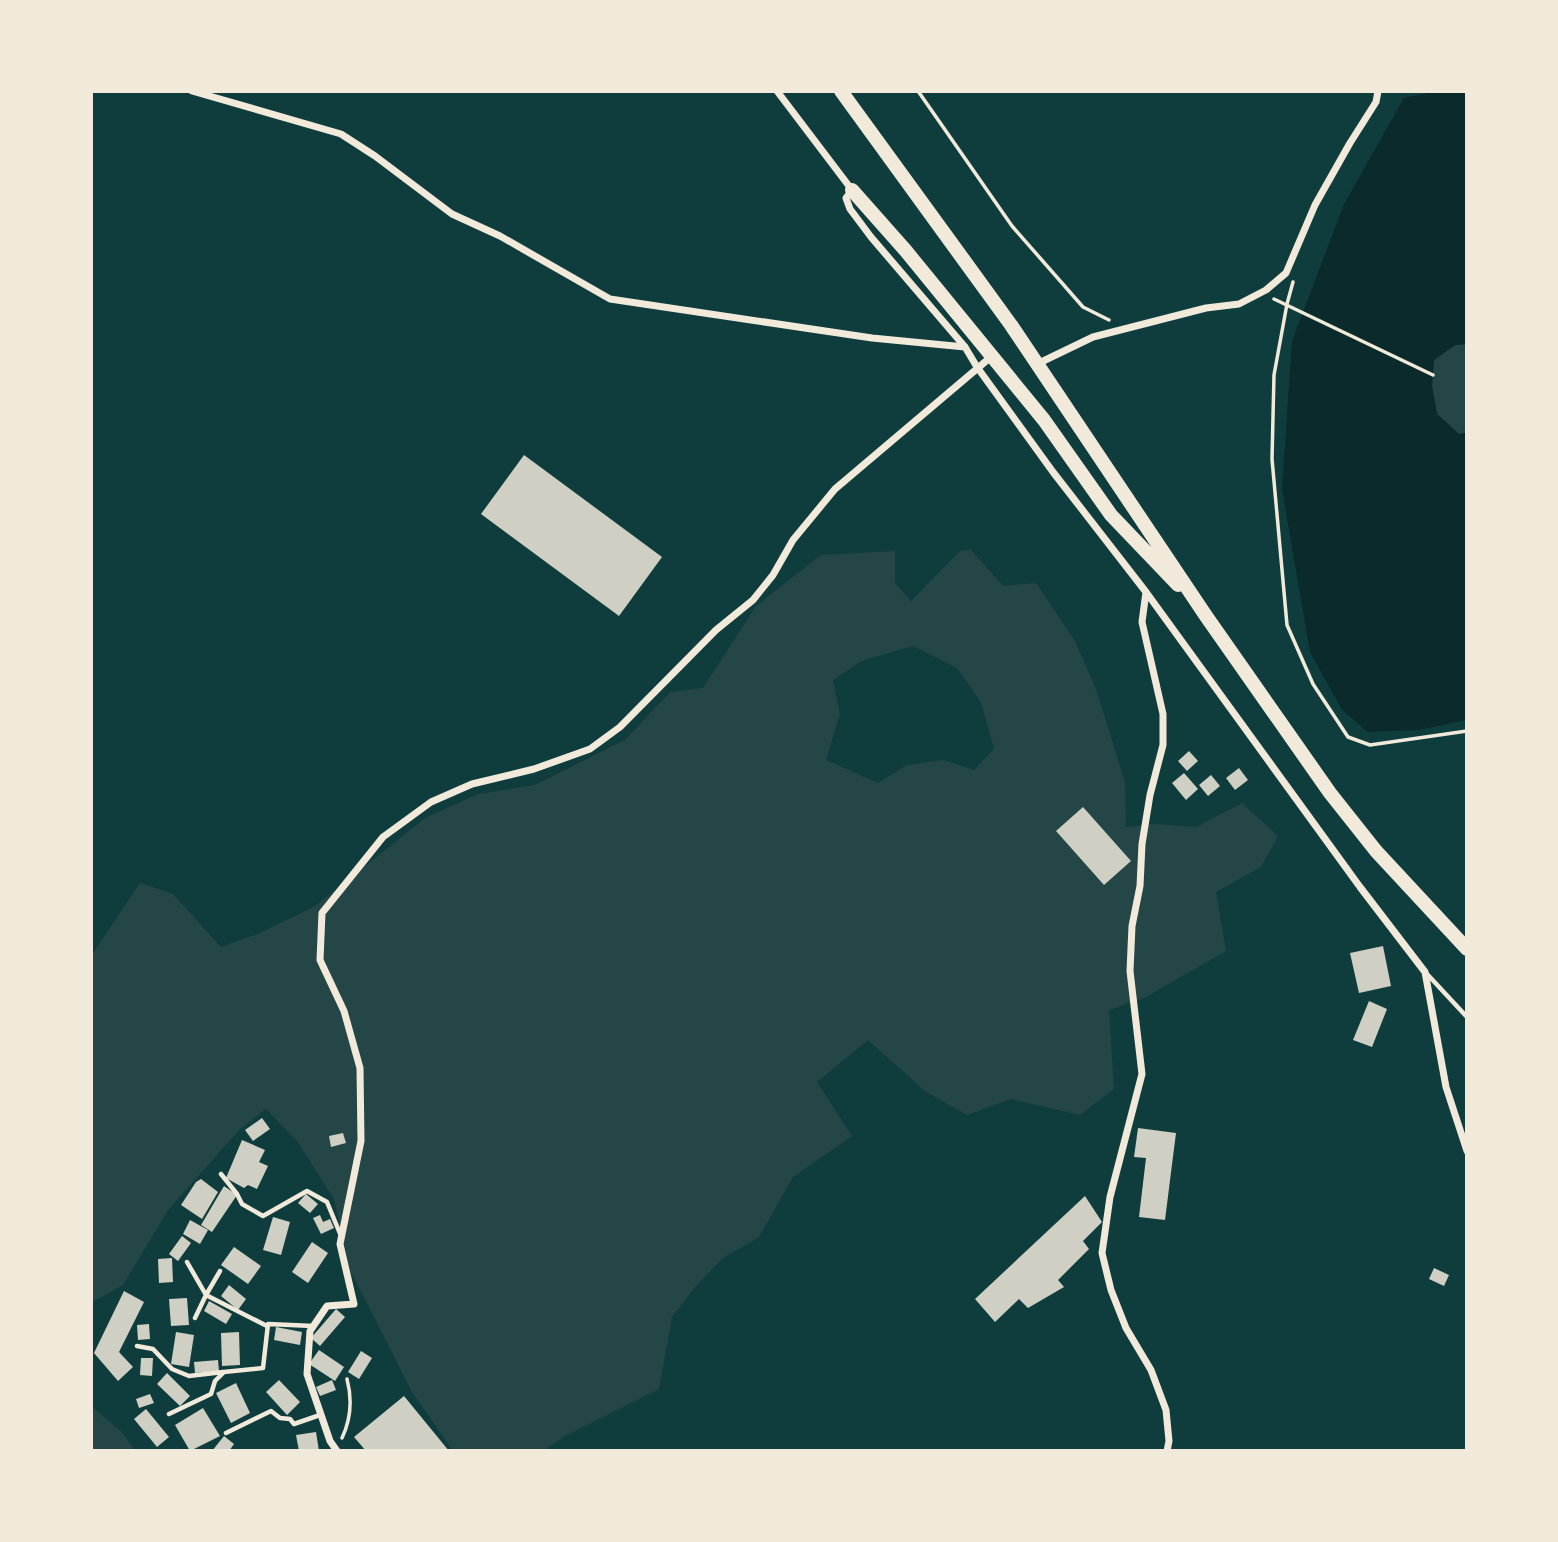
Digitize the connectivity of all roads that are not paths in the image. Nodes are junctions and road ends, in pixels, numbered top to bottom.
1 (192, 91) edge
2 (777, 91) edge
3 (841, 91) edge
4 (1378, 91) edge
5 (852, 190) junction
6 (965, 348) junction
7 (992, 356) junction
8 (1036, 364) junction
9 (977, 367) junction
10 (1146, 593) junction
11 (1206, 616) junction
12 (1467, 949) edge
13 (1425, 972) junction
14 (1467, 1017) edge
15 (1467, 1151) edge
16 (221, 1174) dead end
17 (341, 1237) junction
18 (187, 1262) dead end
19 (220, 1271) dead end
20 (206, 1294) junction
21 (195, 1318) dead end
22 (267, 1326) junction
23 (313, 1326) junction
24 (137, 1346) dead end
25 (224, 1372) junction
26 (169, 1415) dead end
27 (320, 1415) junction
28 (226, 1433) dead end
29 (335, 1449) edge
30 (1167, 1451) edge

1 - 6 street
2 - 5 street
3 - 8 main road
4 - 8 street
5 - 6 street
5 - 7 main road
6 - 9 street
7 - 9 street
7 - 11 main road
8 - 11 main road
9 - 10 street
9 - 17 street
10 - 13 street
10 - 30 street
11 - 12 main road
13 - 14 lane
13 - 15 street
16 - 17 lane
17 - 23 street
18 - 20 lane
19 - 20 lane
20 - 21 lane
20 - 22 lane
22 - 23 lane
22 - 25 lane
23 - 27 street
24 - 25 lane
25 - 26 lane
27 - 28 lane
27 - 29 street

